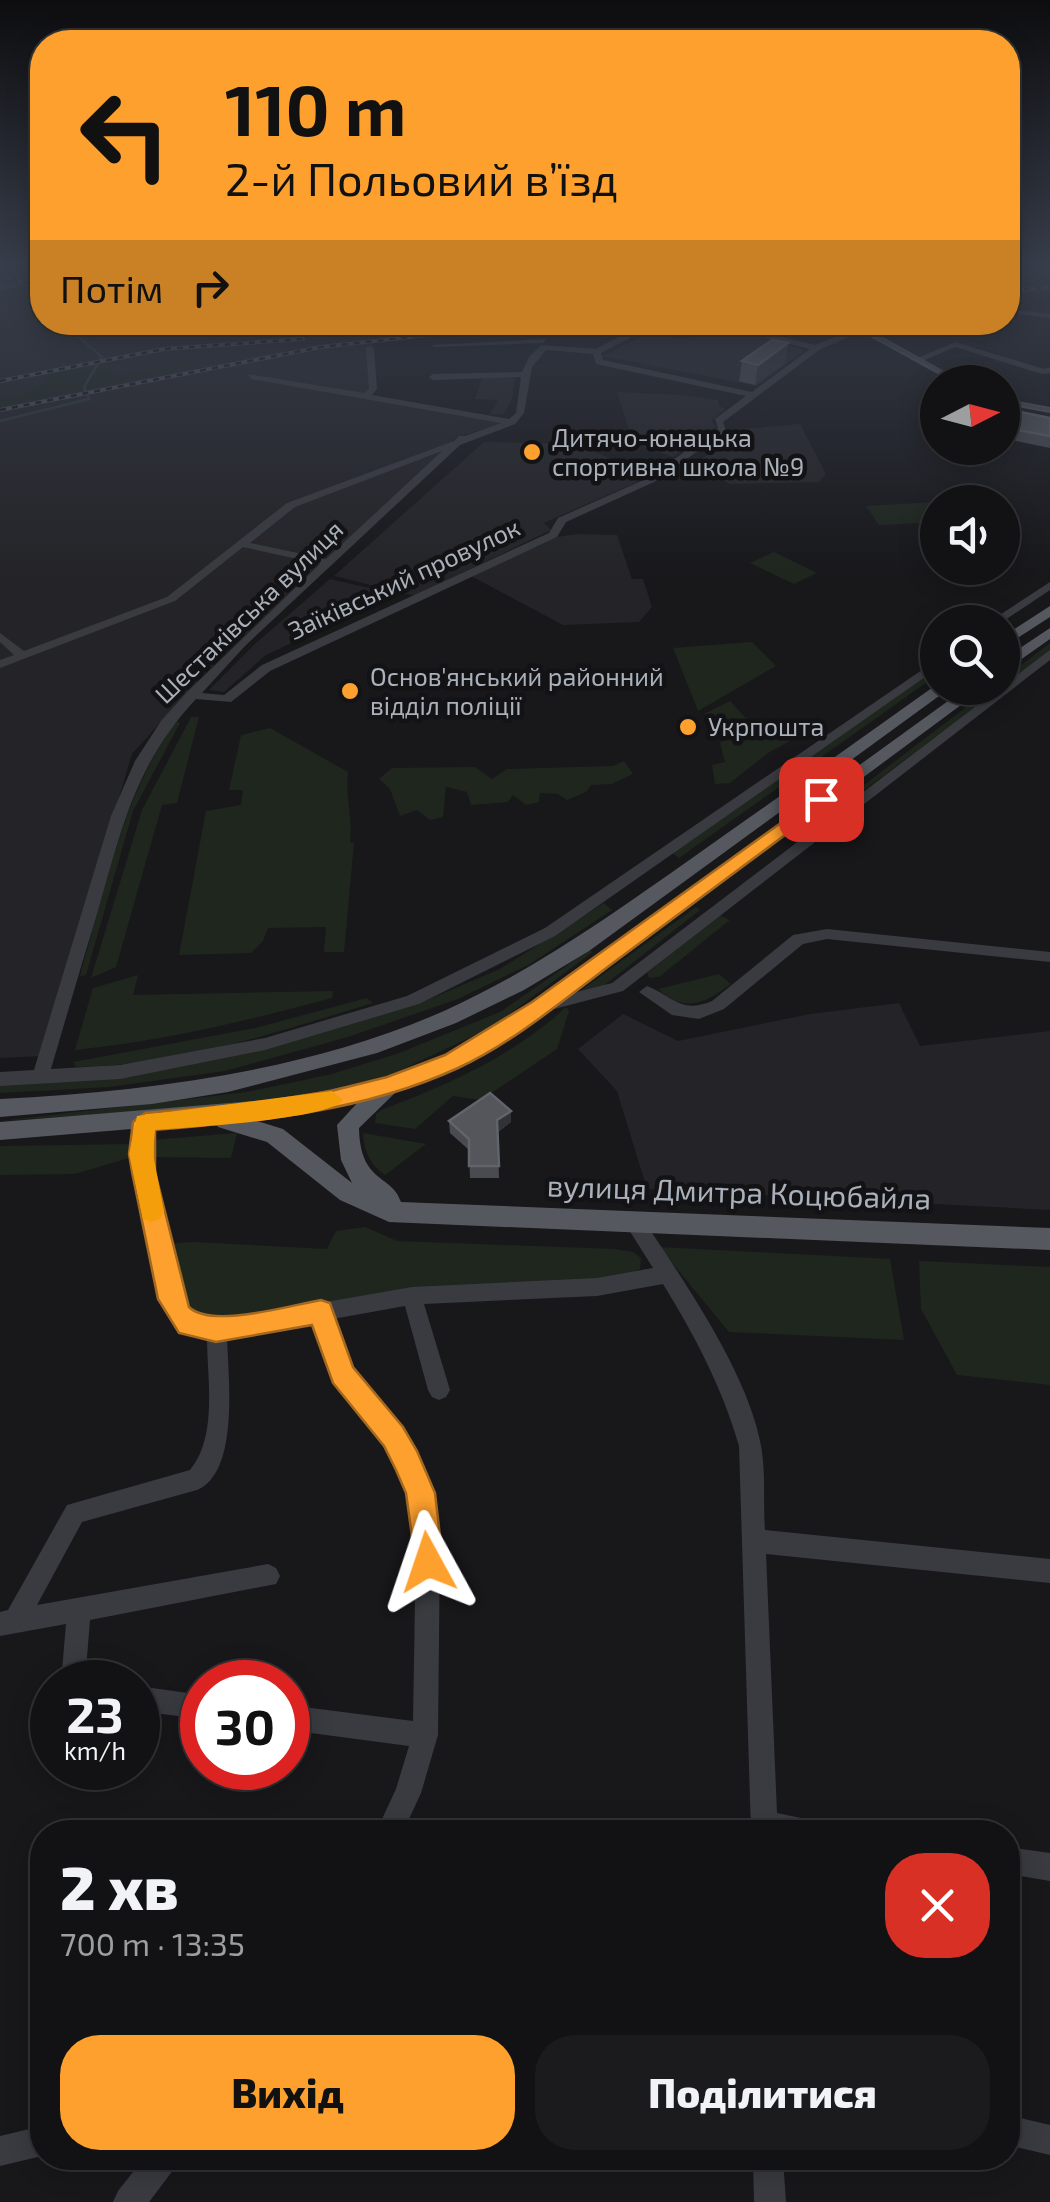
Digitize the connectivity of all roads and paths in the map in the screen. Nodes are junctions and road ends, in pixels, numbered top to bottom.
1 (372, 369) edge
2 (528, 369) edge
3 (622, 369) edge
4 (786, 369) edge
5 (526, 374) junction
6 (252, 376) dead end
7 (433, 377) dead end
8 (750, 394) junction
9 (365, 398) junction
10 (1020, 404) edge
11 (1050, 410) edge
12 (512, 422) junction
13 (462, 438) junction
14 (242, 544) junction
15 (330, 563) junction
16 (1050, 585) edge
17 (1020, 605) edge
18 (1050, 610) edge
19 (1020, 631) edge
20 (1050, 632) edge
21 (0, 636) edge
22 (1020, 654) edge
23 (1050, 654) edge
24 (21, 655) junction
25 (0, 664) edge
26 (920, 675) edge
27 (191, 695) junction
28 (920, 704) edge
29 (953, 705) edge
30 (1050, 957) edge
31 (647, 992) dead end
32 (539, 1007) junction
33 (40, 1078) junction
34 (0, 1079) edge
35 (391, 1084) junction
36 (0, 1108) edge
37 (203, 1117) junction
38 (145, 1122) junction
39 (0, 1131) edge
40 (426, 1214) junction
41 (634, 1222) junction
42 (1050, 1239) edge
43 (668, 1274) junction
44 (412, 1296) junction
45 (321, 1312) junction
46 (216, 1330) junction
47 (439, 1390) dead end
48 (756, 1541) junction
49 (1050, 1571) edge
50 (268, 1576) dead end
51 (78, 1611) junction
52 (7, 1623) edge
53 (75, 1660) edge
54 (310, 1721) edge
55 (424, 1735) junction
56 (395, 1820) edge
57 (764, 1820) edge
58 (1020, 1863) edge
59 (1050, 1868) edge
60 (1020, 2133) edge
61 (1050, 2140) edge
62 (30, 2144) edge
63 (0, 2151) edge
64 (154, 2170) edge
65 (769, 2170) edge
66 (129, 2202) edge
67 (770, 2202) edge

1 - 9 street
2 - 5 street
3 - 8 street
4 - 8 street, Заїківський провулок
5 - 7 street
5 - 12 street
6 - 9 street
8 - 27 street, Заїківський провулок
9 - 12 street
10 - 11 main road
12 - 13 street
13 - 14 street
13 - 15 street, Шестаківська вулиця
14 - 15 street
14 - 24 street
15 - 27 street, Шестаківська вулиця
16 - 17 street
18 - 19 main road
20 - 22 main road
21 - 24 street
23 - 32 street
24 - 25 street
26 - 33 street
27 - 33 street, Шестаківська вулиця
28 - 36 main road
29 - 32 main road
30 - 31 street
32 - 35 main road
33 - 34 street
35 - 37 main road
35 - 40 main road
37 - 38 main road
37 - 40 main road, вулиця Дмитра Коцюбайла
38 - 39 main road
38 - 46 street
40 - 41 main road, вулиця Дмитра Коцюбайла
41 - 42 main road, вулиця Дмитра Коцюбайла
41 - 43 street
43 - 44 street
43 - 48 street
44 - 45 street
44 - 47 street
45 - 46 street
45 - 55 street
46 - 52 street
48 - 49 street
48 - 57 street
50 - 51 street
51 - 52 street
51 - 53 street
54 - 55 street
55 - 56 street
58 - 59 street
60 - 61 street
62 - 63 street
64 - 66 street
65 - 67 street

